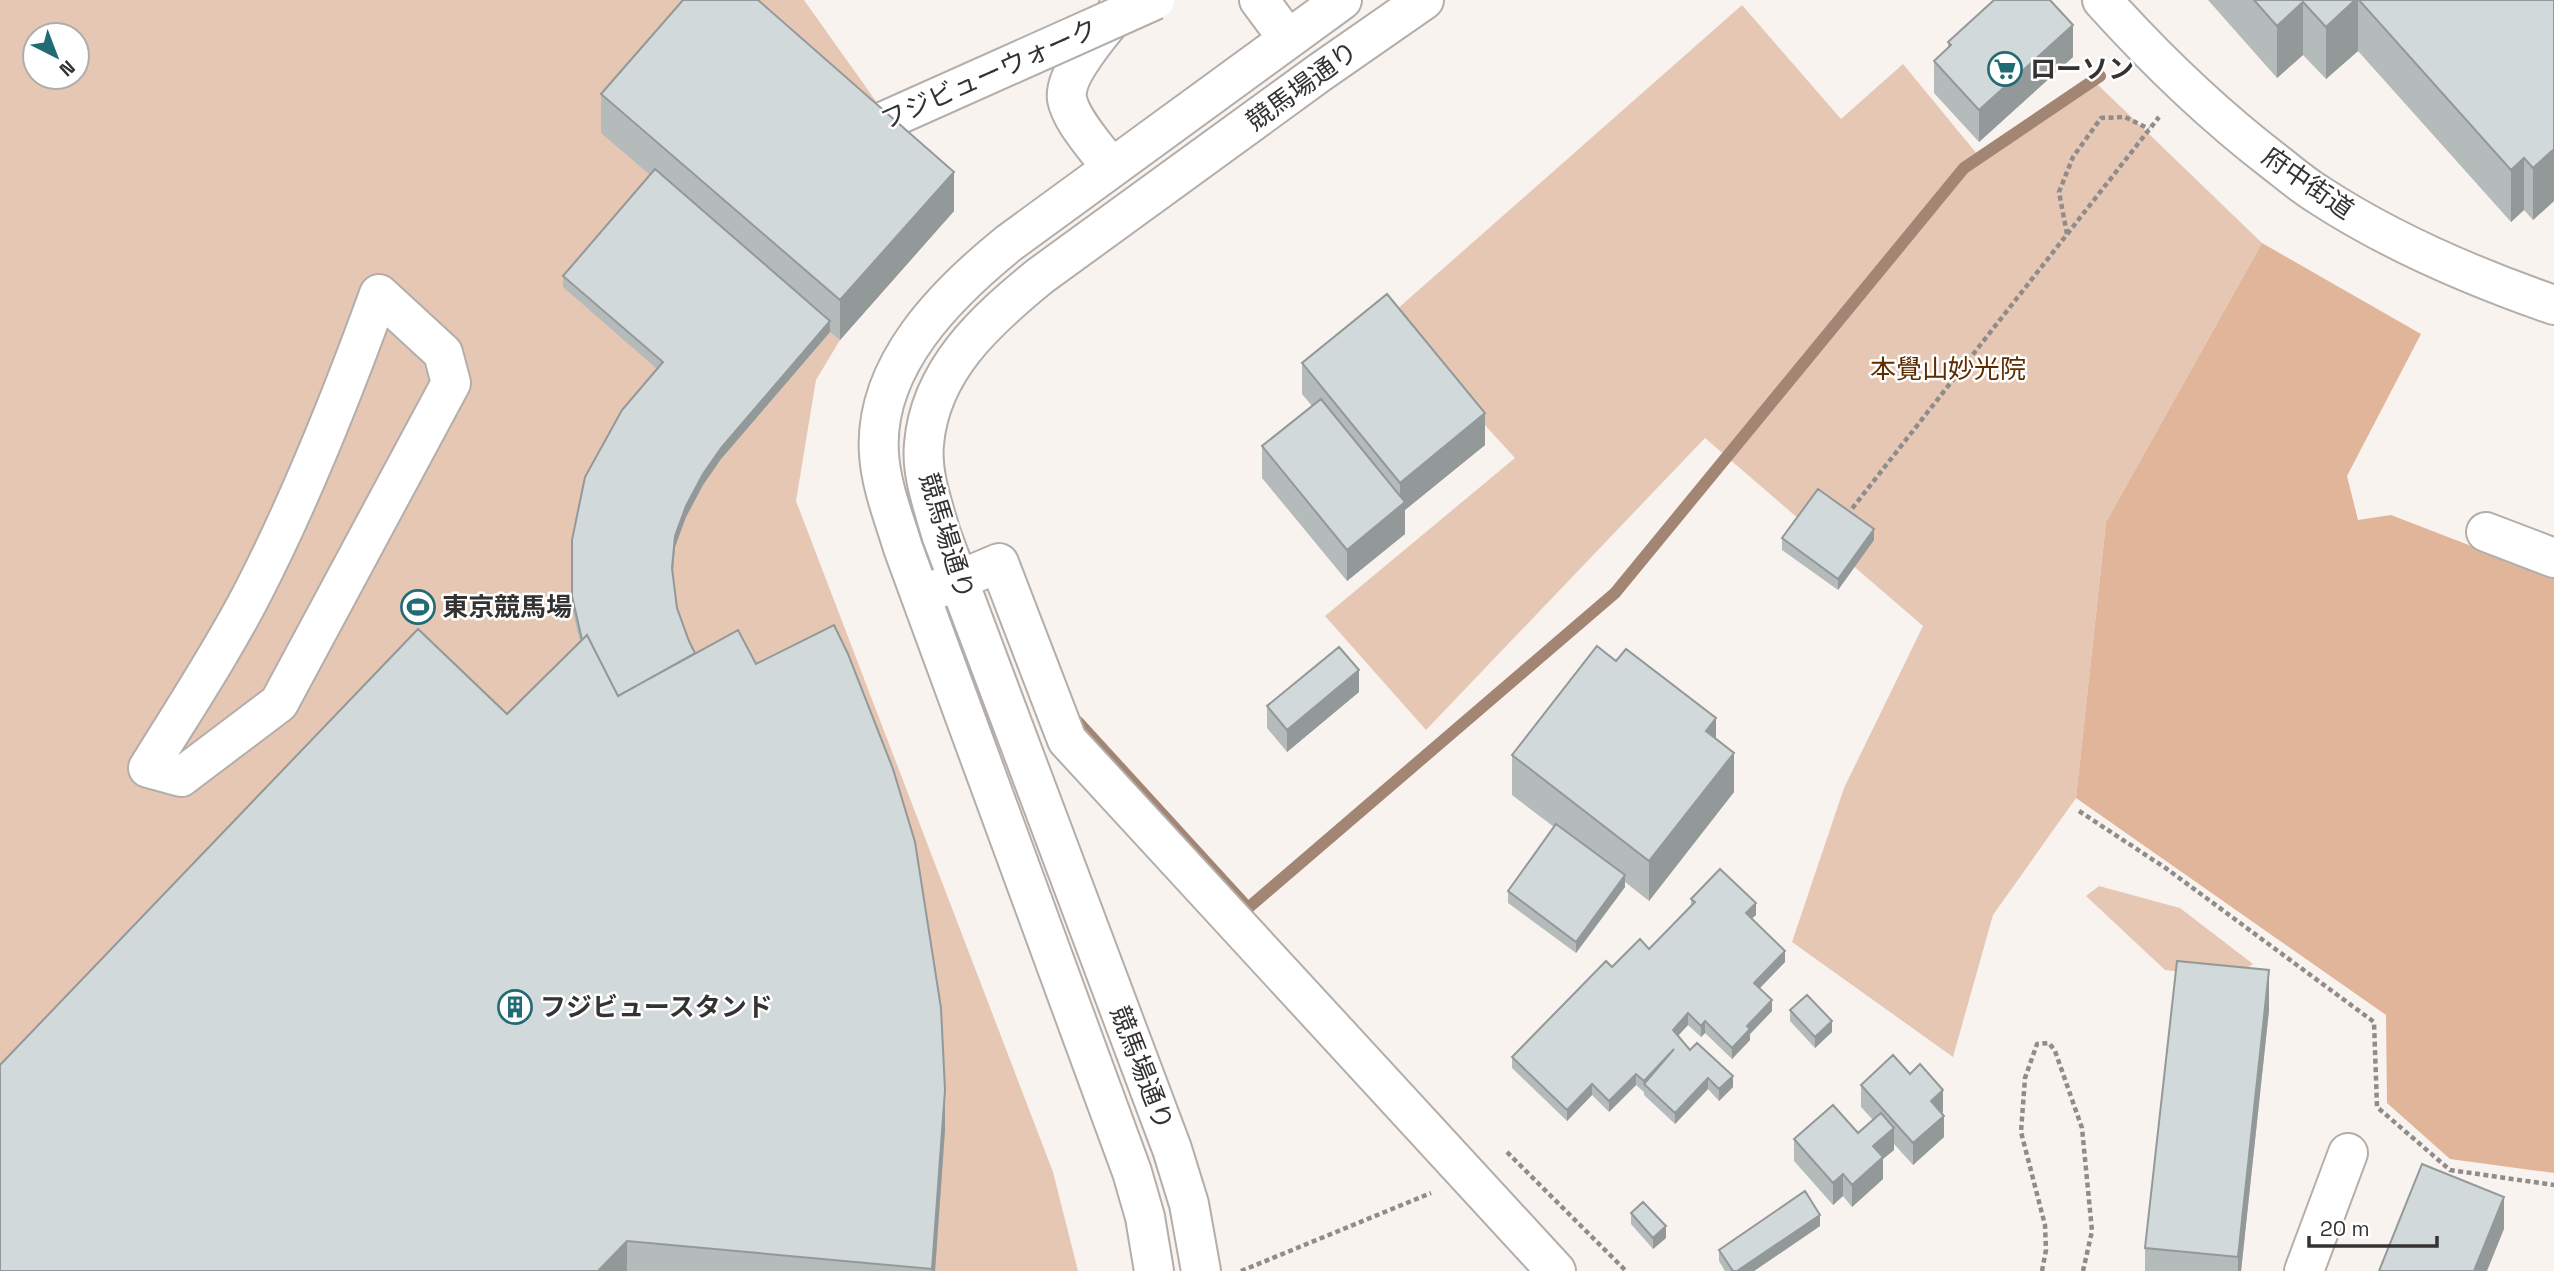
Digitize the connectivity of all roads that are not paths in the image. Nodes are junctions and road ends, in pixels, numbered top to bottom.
1 (1114, 0) edge
2 (1155, 0) edge
3 (1259, 0) edge
4 (1342, 0) edge
5 (1424, 0) edge
6 (2102, 0) edge
7 (1288, 39) junction
8 (862, 131) edge
9 (1111, 168) junction
10 (379, 294) joint
11 (2554, 305) edge
12 (2486, 532) dead end
13 (2554, 558) edge
14 (958, 580) junction
15 (920, 596) junction
16 (2348, 1153) dead end
17 (1154, 1271) edge
18 (1201, 1271) edge
19 (1556, 1271) edge
20 (2304, 1271) edge

1 - 9 street
2 - 8 street, フジビューウォーク, bridge
3 - 7 street
4 - 7 street, 競馬場通り
5 - 14 street, 競馬場通り
6 - 11 street, 府中街道
7 - 9 street, 競馬場通り
9 - 15 street, 競馬場通り
10 - 10 street
12 - 13 street
14 - 15 street
14 - 18 street, 競馬場通り
14 - 19 street
15 - 17 street, 競馬場通り
16 - 20 street

